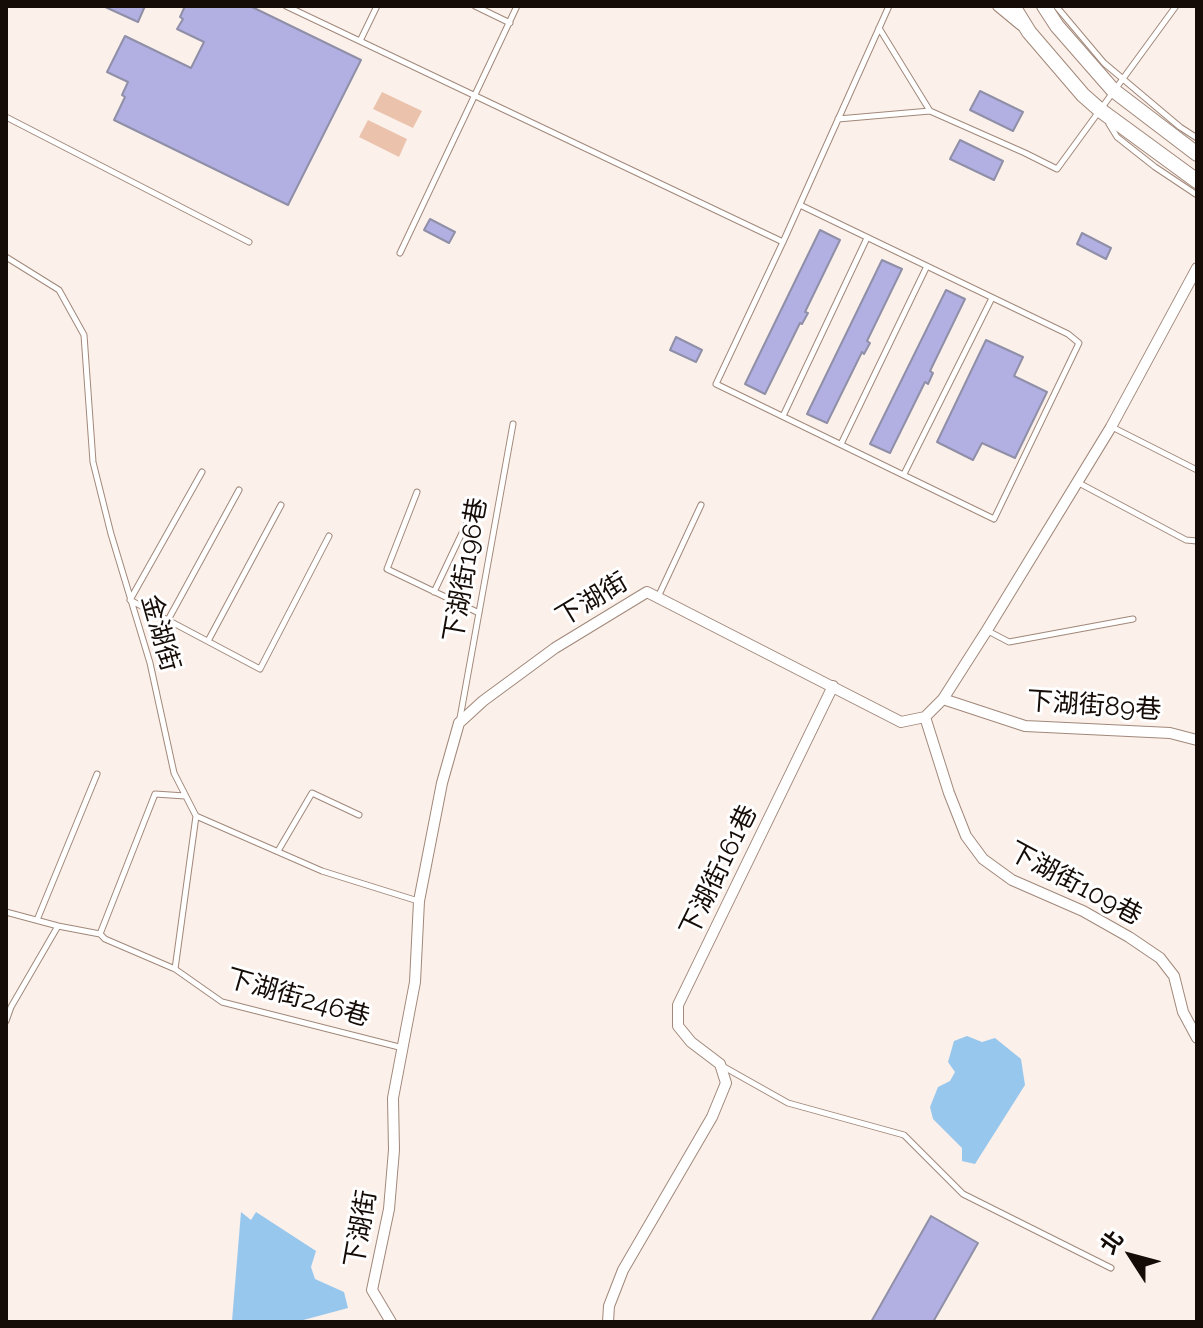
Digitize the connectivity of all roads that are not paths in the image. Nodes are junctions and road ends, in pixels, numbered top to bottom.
1 (288, 6) edge
2 (377, 6) edge
3 (475, 6) edge
4 (517, 6) edge
5 (889, 6) edge
6 (998, 6) edge
7 (1013, 6) edge
8 (1044, 6) edge
9 (1056, 6) edge
10 (1176, 6) edge
11 (510, 23) junction
12 (879, 28) junction
13 (1029, 32) junction
14 (360, 41) junction
15 (1118, 84) junction
16 (475, 96) junction
17 (1100, 110) junction
18 (930, 111) junction
19 (6, 117) edge
20 (838, 119) junction
21 (1197, 138) edge
22 (1197, 154) edge
23 (1197, 181) edge
24 (1197, 195) edge
25 (800, 205) junction
26 (867, 238) junction
27 (249, 242) dead end
28 (783, 242) junction
29 (400, 253) dead end
30 (6, 257) edge
31 (927, 266) junction
32 (1197, 268) edge
33 (1194, 280) edge
34 (992, 298) junction
35 (783, 416) junction
36 (513, 424) dead end
37 (1111, 427) junction
38 (841, 444) junction
39 (1197, 470) edge
40 (202, 472) dead end
41 (904, 474) junction
42 (1076, 481) junction
43 (239, 490) dead end
44 (417, 492) dead end
45 (281, 505) dead end
46 (701, 505) dead end
47 (471, 514) dead end
48 (329, 536) dead end
49 (1197, 541) edge
50 (434, 592) junction
51 (658, 598) junction
52 (130, 600) junction
53 (479, 613) junction
54 (1133, 619) dead end
55 (168, 620) junction
56 (987, 630) junction
57 (208, 641) junction
58 (833, 686) junction
59 (943, 699) junction
60 (925, 717) junction
61 (459, 723) junction
62 (1197, 740) edge
63 (97, 774) dead end
64 (186, 797) junction
65 (359, 815) dead end
66 (196, 816) junction
67 (278, 851) junction
68 (419, 901) junction
69 (6, 912) edge
70 (37, 920) junction
71 (58, 926) junction
72 (100, 934) junction
73 (175, 969) junction
74 (6, 1021) edge
75 (1197, 1038) edge
76 (404, 1049) junction
77 (720, 1064) junction
78 (1111, 1268) dead end
79 (391, 1322) edge
80 (608, 1322) edge

1 - 14 lane
2 - 14 lane
3 - 11 lane
4 - 11 lane
5 - 12 lane
6 - 13 street
7 - 13 main road
8 - 15 main road
9 - 15 lane
10 - 15 lane
11 - 16 lane
12 - 18 lane
12 - 20 lane
13 - 17 main road
14 - 16 lane
15 - 17 lane
15 - 21 lane
15 - 22 main road
16 - 28 lane
16 - 29 lane
17 - 18 lane
17 - 23 main road
17 - 24 lane
18 - 20 lane
19 - 27 lane
20 - 25 lane
25 - 26 lane
25 - 28 lane
26 - 31 lane
26 - 35 lane
28 - 35 lane
30 - 52 lane, 金湖街
31 - 34 lane
31 - 38 lane
32 - 33 street
33 - 37 street
34 - 41 lane
34 - 41 lane
35 - 38 lane
36 - 53 lane, 下湖街196巷
37 - 39 lane
37 - 42 street
38 - 41 lane
40 - 52 lane
42 - 49 lane
42 - 56 street
43 - 55 lane
44 - 50 lane
45 - 57 lane
46 - 51 lane
47 - 50 lane
48 - 57 lane
50 - 53 lane
51 - 58 street, 下湖街
51 - 61 street, 下湖街
52 - 55 lane
52 - 64 lane, 金湖街
53 - 61 lane, 下湖街196巷
54 - 56 lane
55 - 57 lane
56 - 59 street
58 - 60 street, 下湖街
58 - 77 street, 下湖街161巷
59 - 60 street
59 - 62 street, 下湖街89巷
60 - 75 street, 下湖街109巷
61 - 68 street, 下湖街
63 - 70 lane
64 - 66 lane, 金湖街
64 - 72 lane
65 - 67 lane
66 - 67 lane
66 - 73 lane
67 - 68 lane
68 - 76 street, 下湖街
69 - 70 lane, 下湖街246巷
70 - 71 lane, 下湖街246巷
71 - 72 lane, 下湖街246巷
71 - 74 lane
72 - 73 lane, 下湖街246巷
73 - 76 lane, 下湖街246巷
76 - 79 street, 下湖街
77 - 78 lane
77 - 80 street

